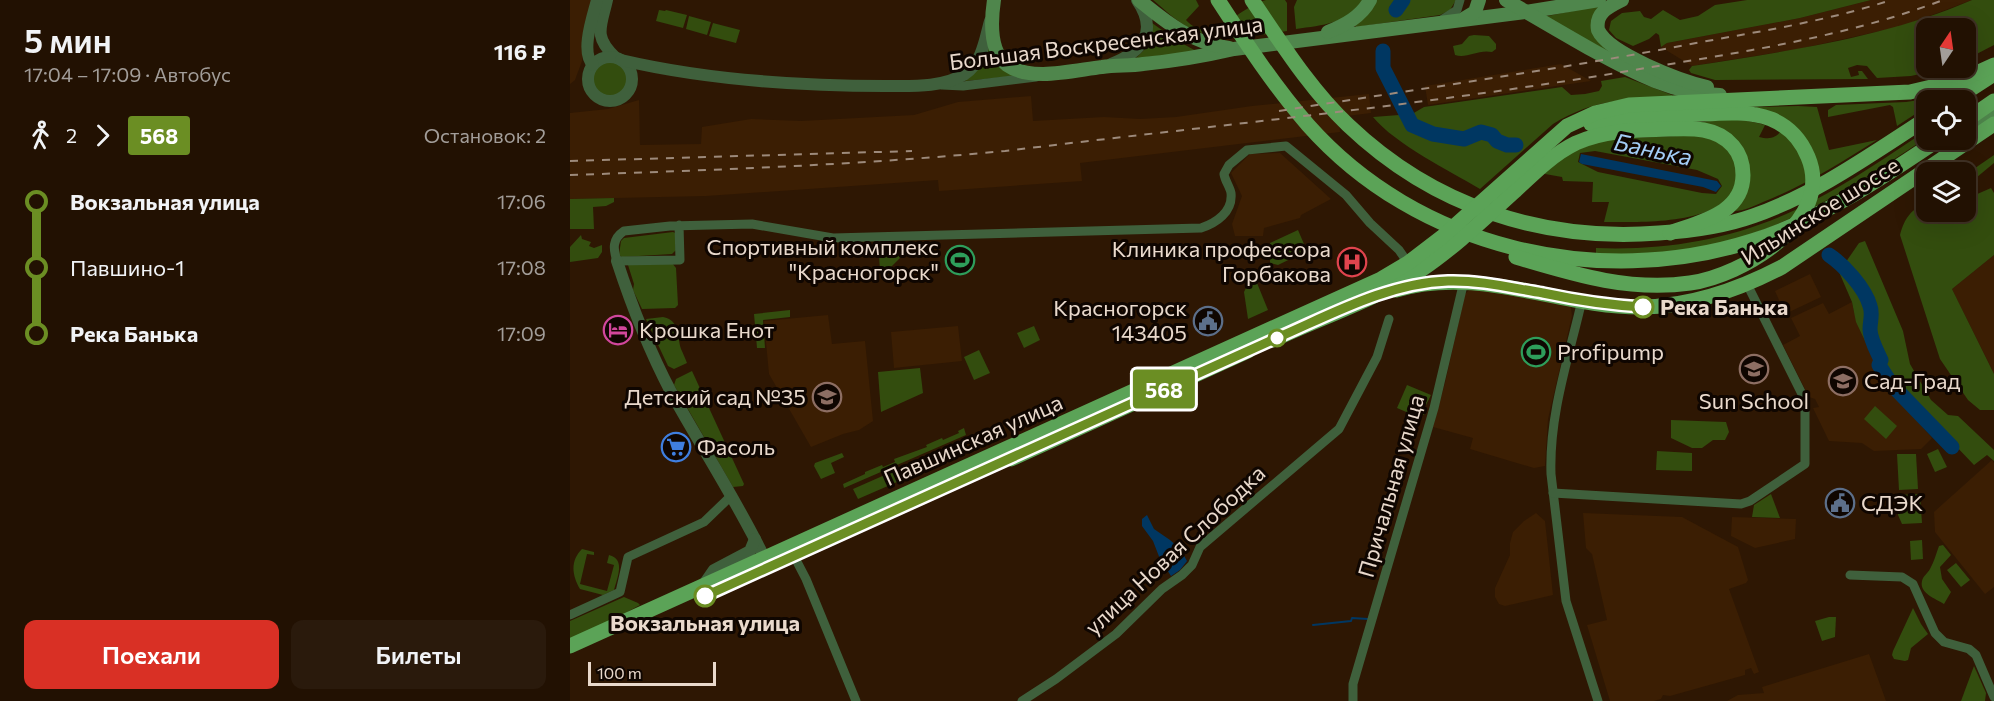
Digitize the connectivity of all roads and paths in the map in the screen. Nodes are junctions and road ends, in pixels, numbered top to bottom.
1 (597, 0) edge
2 (607, 0) edge
3 (1138, 0) edge
4 (1252, 0) edge
5 (1370, 0) edge
6 (1460, 0) edge
7 (1479, 0) edge
8 (1506, 0) edge
9 (1599, 0) edge
10 (1622, 0) edge
11 (1220, 3) edge
12 (993, 6) edge
13 (1526, 12) junction
14 (1463, 19) junction
15 (1432, 23) junction
16 (1309, 39) junction
17 (1234, 49) junction
18 (618, 59) junction
19 (592, 65) junction
20 (1994, 65) edge
21 (1104, 66) junction
22 (655, 67) junction
23 (1052, 74) junction
24 (1994, 74) edge
25 (632, 82) junction
26 (928, 85) junction
27 (1969, 90) edge
28 (1734, 95) junction
29 (1778, 98) junction
30 (1994, 101) edge
31 (1994, 112) edge
32 (1976, 113) edge
33 (1976, 121) edge
34 (1994, 124) edge
35 (1916, 125) edge
36 (1545, 145) junction
37 (1922, 150) edge
38 (679, 225) junction
39 (1450, 227) junction
40 (1670, 232) junction
41 (617, 261) junction
42 (1408, 263) junction
43 (1464, 281) junction
44 (1747, 284) junction
45 (1373, 297) junction
46 (1582, 300) junction
47 (1389, 319) dead end
48 (1553, 493) junction
49 (732, 495) junction
50 (755, 539) junction
51 (794, 556) junction
52 (767, 563) junction
53 (1850, 575) dead end
54 (702, 587) junction
55 (570, 615) edge
56 (570, 646) edge
57 (570, 656) edge
58 (1994, 697) edge
59 (856, 701) edge
60 (1022, 701) edge
61 (1353, 701) edge
62 (1598, 701) edge

1 - 19 street
2 - 18 street
3 - 17 main road
3 - 21 street
4 - 40 main road
5 - 16 main road
6 - 15 street
7 - 14 main road
8 - 13 main road
9 - 13 main road, Большая Воскресенская улица
10 - 28 main road
11 - 39 main road
12 - 23 main road
12 - 26 street
13 - 14 main road, Большая Воскресенская улица
13 - 28 main road
14 - 15 main road, Большая Воскресенская улица
15 - 16 main road, Большая Воскресенская улица
16 - 17 main road, Большая Воскресенская улица
17 - 21 main road, Большая Воскресенская улица
18 - 19 street
18 - 22 street, Большая Воскресенская улица
18 - 25 street
19 - 25 street
20 - 29 main road
21 - 23 main road, Большая Воскресенская улица
22 - 25 street
22 - 26 street, Большая Воскресенская улица
23 - 26 street, Большая Воскресенская улица
24 - 27 main road
28 - 29 main road
29 - 36 main road
30 - 32 main road
31 - 33 main road
34 - 44 main road, Ильинское шоссе
35 - 40 main road
36 - 39 main road
36 - 42 main road
37 - 39 main road
38 - 41 street
38 - 41 street
38 - 42 street
40 - 45 main road
41 - 49 street
42 - 52 main road, Павшинская улица
43 - 45 main road, Ильинское шоссе
43 - 46 main road, Ильинское шоссе
43 - 61 street, Причальная улица
44 - 46 main road, Ильинское шоссе
44 - 48 street
45 - 51 main road, Павшинская улица
46 - 48 street
47 - 60 street, улица Новая Слободка
48 - 62 street
49 - 50 street
49 - 55 street
50 - 52 street
50 - 54 street
51 - 52 main road, Павшинская улица
51 - 59 street
52 - 54 main road, Павшинская улица
52 - 57 main road, Павшинская улица
53 - 58 street
54 - 56 main road, Павшинская улица

